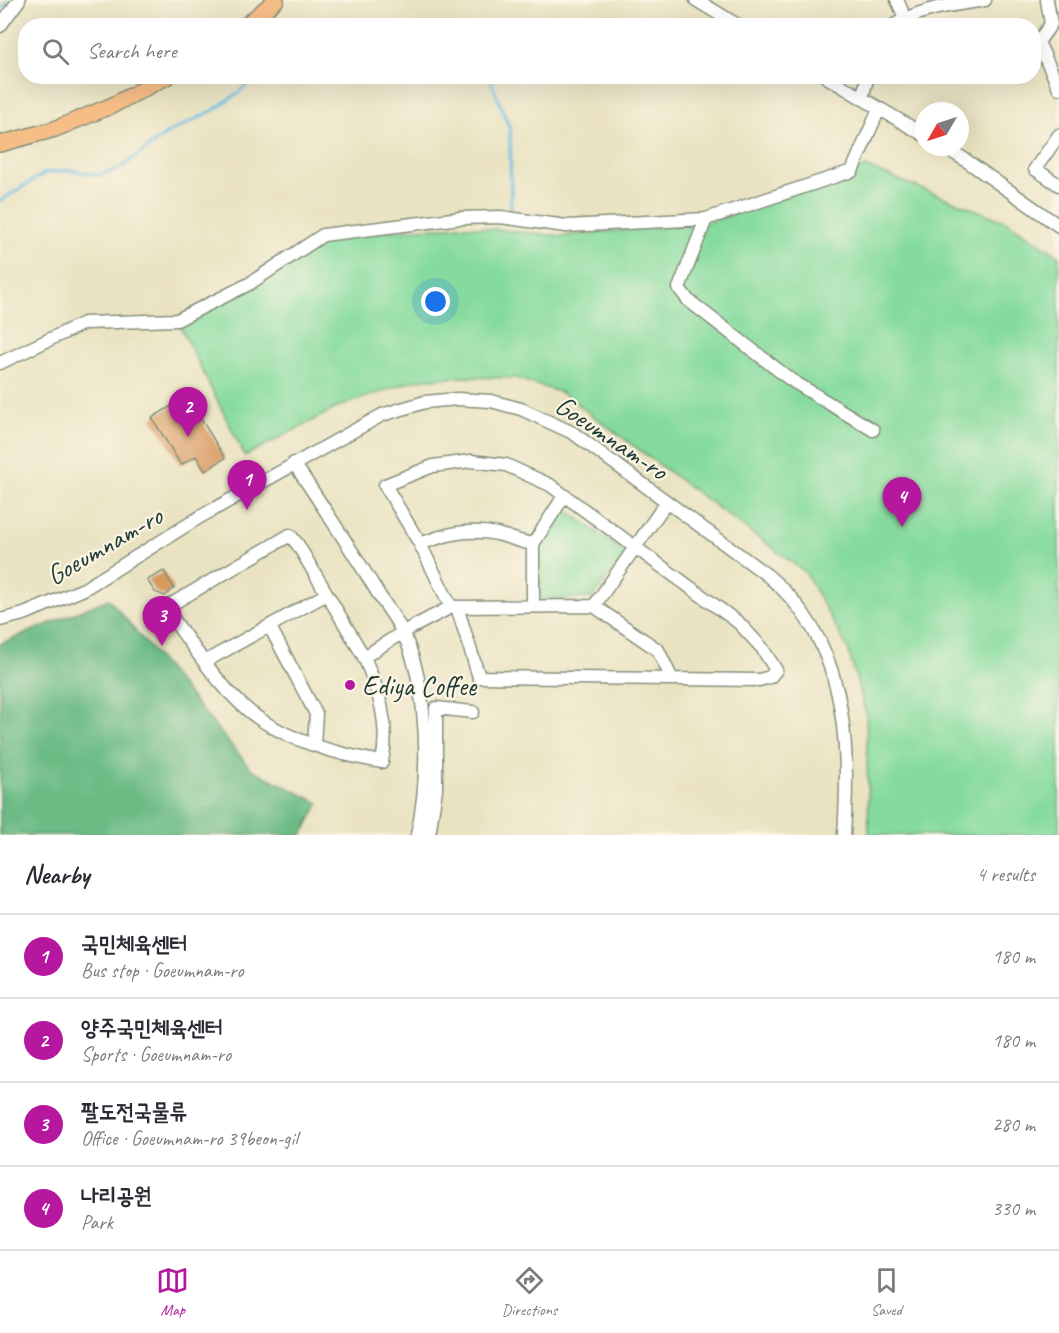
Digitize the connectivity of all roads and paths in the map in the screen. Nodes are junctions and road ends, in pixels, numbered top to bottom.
1 (19, 0) edge
2 (276, 0) edge
3 (696, 0) edge
4 (897, 0) edge
5 (985, 0) edge
6 (1047, 0) edge
7 (942, 3) edge
8 (255, 18) edge
9 (726, 18) edge
10 (905, 18) joint
11 (0, 26) edge
12 (1041, 38) edge
13 (1041, 49) edge
14 (153, 84) edge
15 (838, 84) edge
16 (866, 84) edge
17 (1059, 88) edge
18 (862, 98) junction
19 (879, 108) junction
20 (915, 130) edge
21 (1059, 135) edge
22 (0, 144) edge
23 (959, 156) edge
24 (1059, 185) edge
25 (706, 219) junction
26 (1059, 226) edge
27 (0, 363) edge
28 (873, 430) dead end
29 (294, 463) junction
30 (564, 496) junction
31 (666, 503) junction
32 (420, 544) junction
33 (533, 544) junction
34 (635, 547) junction
35 (327, 594) junction
36 (533, 606) junction
37 (594, 606) junction
38 (454, 607) junction
39 (0, 620) edge
40 (270, 627) junction
41 (403, 633) junction
42 (364, 657) junction
43 (206, 662) junction
44 (672, 679) junction
45 (473, 712) dead end
46 (314, 745) junction
47 (417, 835) edge
48 (429, 835) edge
49 (844, 835) edge

1 - 11 street
2 - 8 main road
3 - 9 street
4 - 10 street
5 - 7 street
6 - 12 street
7 - 10 street
13 - 17 street
14 - 22 main road
15 - 18 street
16 - 18 street
18 - 19 street
19 - 20 street
19 - 25 street
21 - 24 street
23 - 26 street
25 - 27 street
25 - 28 street
29 - 31 street, Goeumnam-ro
29 - 39 street, Goeumnam-ro
29 - 41 street
30 - 32 street
30 - 33 street
30 - 34 street
31 - 34 street
31 - 49 street, Goeumnam-ro
32 - 33 street
32 - 38 street
33 - 36 street
34 - 37 street
34 - 44 street
35 - 40 street
35 - 42 street
35 - 43 street
36 - 37 street
36 - 38 street
37 - 44 street
38 - 41 street
38 - 44 street
40 - 43 street
40 - 46 street
41 - 42 street
41 - 47 street
42 - 46 street
43 - 46 street
45 - 48 street

